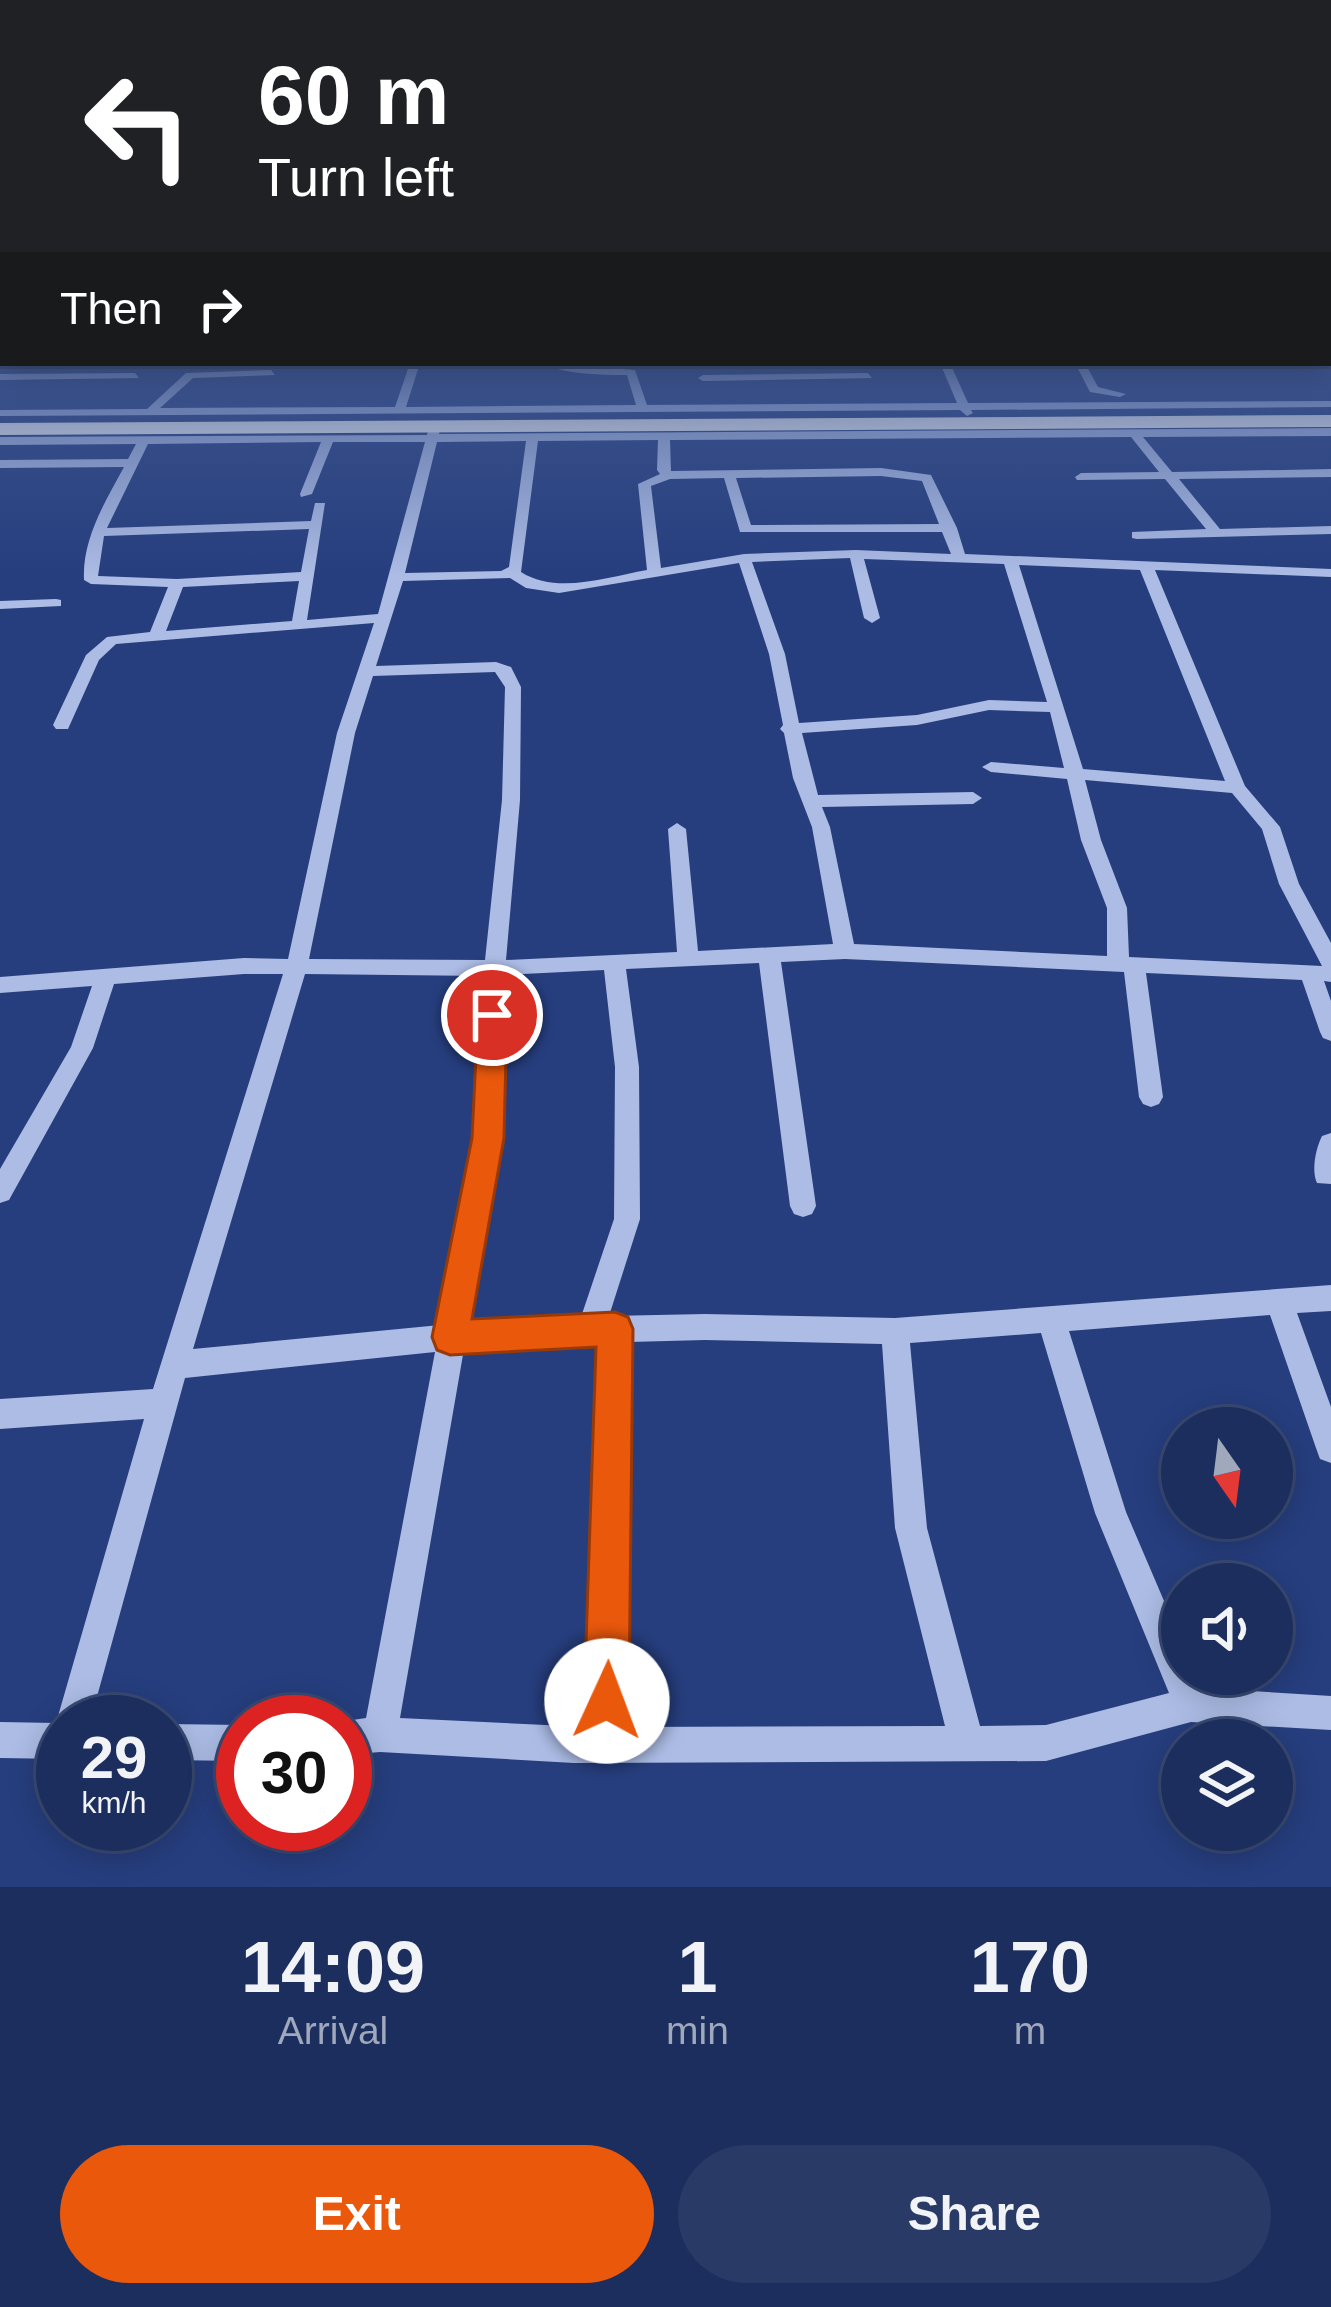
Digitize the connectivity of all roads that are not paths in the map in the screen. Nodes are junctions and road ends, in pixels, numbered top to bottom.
1 (127, 401) edge
2 (162, 401) edge
3 (252, 401) edge
4 (403, 401) edge
5 (640, 401) edge
6 (707, 401) edge
7 (876, 401) edge
8 (962, 401) edge
9 (1165, 401) edge
10 (1172, 405) junction
11 (878, 406) junction
12 (708, 407) junction
13 (642, 408) junction
14 (1331, 408) edge
15 (400, 410) junction
16 (966, 410) junction
17 (151, 411) junction
18 (246, 411) junction
19 (123, 412) junction
20 (0, 416) edge
21 (1331, 421) edge
22 (434, 432) junction
23 (1331, 432) edge
24 (14, 433) edge
25 (1134, 433) junction
26 (867, 434) junction
27 (533, 436) junction
28 (664, 436) junction
29 (329, 438) junction
30 (144, 439) junction
31 (0, 441) edge
32 (0, 462) edge
33 (132, 464) junction
34 (881, 472) junction
35 (1331, 473) edge
36 (668, 475) junction
37 (729, 475) junction
38 (1169, 475) junction
39 (1081, 477) dead end
40 (306, 494) dead end
41 (320, 506) dead end
42 (316, 525) junction
43 (950, 528) junction
44 (1331, 530) edge
45 (100, 532) junction
46 (1216, 533) junction
47 (1137, 535) dead end
48 (856, 554) junction
49 (744, 558) junction
50 (960, 559) junction
51 (1010, 560) junction
52 (1147, 566) junction
53 (512, 573) junction
54 (1331, 573) edge
55 (655, 574) junction
56 (309, 576) junction
57 (397, 577) junction
58 (177, 583) junction
59 (56, 603) dead end
60 (0, 605) edge
61 (383, 618) junction
62 (872, 618) dead end
63 (299, 624) junction
64 (157, 634) junction
65 (365, 671) junction
66 (1058, 707) junction
67 (62, 725) dead end
68 (789, 729) junction
69 (991, 767) dead end
70 (1076, 775) junction
71 (1238, 788) junction
72 (974, 798) dead end
73 (811, 801) junction
74 (677, 829) dead end
75 (845, 950) junction
76 (769, 955) junction
77 (688, 958) junction
78 (614, 962) junction
79 (297, 964) junction
80 (1126, 964) junction
81 (495, 968) junction
82 (1324, 970) edge
83 (106, 976) junction
84 (0, 986) edge
85 (1331, 1032) edge
86 (1151, 1097) dead end
87 (1331, 1144) edge
88 (1326, 1175) dead end
89 (0, 1192) edge
90 (803, 1206) dead end
91 (1331, 1298) edge
92 (1279, 1302) junction
93 (1051, 1318) junction
94 (603, 1329) junction
95 (895, 1331) junction
96 (450, 1337) junction
97 (174, 1365) junction
98 (163, 1403) junction
99 (0, 1414) edge
100 (1331, 1448) edge
101 (82, 1695) edge
102 (371, 1695) edge
103 (1191, 1705) junction
104 (1331, 1713) edge
105 (372, 1736) edge
106 (0, 1740) edge
107 (36, 1741) edge
108 (967, 1744) junction
109 (605, 1745) junction

1 - 19 street
2 - 17 street
3 - 18 street
4 - 15 street
5 - 13 street
6 - 12 street
7 - 11 street
8 - 16 street
9 - 10 street
10 - 14 street
10 - 16 street
11 - 12 street
11 - 16 street
12 - 13 street
13 - 15 street
14 - 16 highway
15 - 18 street
16 - 20 highway
17 - 18 street
17 - 19 street
19 - 20 street
21 - 22 highway
22 - 24 highway
22 - 27 street
22 - 29 street
22 - 57 street
23 - 25 street
24 - 30 street
24 - 31 street
24 - 32 street
25 - 26 street
25 - 38 street
26 - 28 street
26 - 34 street
27 - 28 street
27 - 53 street
28 - 36 street
29 - 30 street
29 - 40 street
30 - 33 street
32 - 33 street
33 - 45 street
34 - 37 street
34 - 43 street
35 - 38 street
36 - 37 street
36 - 55 street
37 - 43 street
38 - 39 street
38 - 46 street
41 - 42 street
42 - 45 street
42 - 56 street
43 - 50 street
44 - 46 street
45 - 58 street
46 - 47 street
48 - 49 street
48 - 50 street
48 - 62 street
49 - 55 street
49 - 68 street
50 - 51 street
51 - 52 street
51 - 66 street
52 - 54 street
52 - 71 street
53 - 55 street
53 - 57 street
56 - 58 street
56 - 63 street
57 - 61 street
58 - 64 street
59 - 60 street
61 - 63 street
61 - 65 street
63 - 64 street
64 - 67 street
65 - 79 street
65 - 81 street
66 - 68 street
66 - 70 street
68 - 73 street
69 - 70 street
70 - 71 street
70 - 80 street
71 - 82 street
72 - 73 street
73 - 75 street
74 - 77 street
75 - 76 street
75 - 80 street
76 - 77 street
76 - 90 street
77 - 78 street
78 - 81 street
78 - 94 street
79 - 81 street
79 - 83 street
79 - 97 street
80 - 82 street
80 - 86 street
81 - 96 street
82 - 85 street
83 - 84 street
83 - 89 street
87 - 88 street
91 - 92 street
92 - 93 street
92 - 100 street
93 - 95 street
93 - 103 street
94 - 95 street
94 - 96 street
94 - 109 street
95 - 108 street
96 - 97 street
96 - 102 street
97 - 98 street
98 - 99 street
98 - 101 street
103 - 104 street
103 - 108 street
105 - 109 street
106 - 107 street
108 - 109 street

